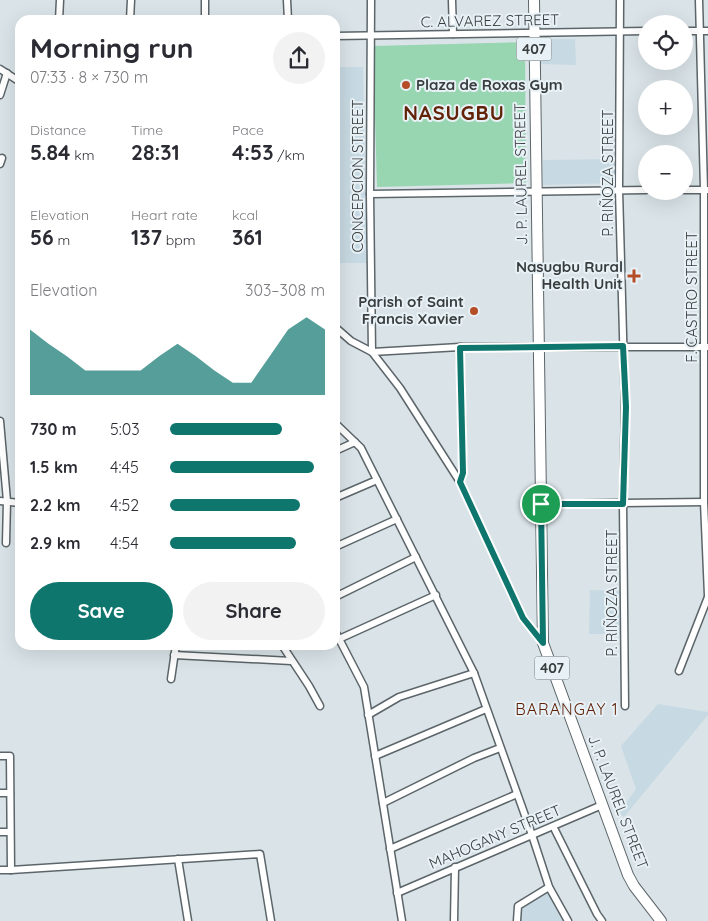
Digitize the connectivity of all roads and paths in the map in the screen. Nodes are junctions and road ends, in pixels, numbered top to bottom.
1 (60, 0) edge
2 (131, 0) edge
3 (204, 0) edge
4 (287, 0) edge
5 (371, 0) edge
6 (452, 0) edge
7 (534, 0) edge
8 (620, 0) edge
9 (699, 0) edge
10 (59, 15) edge
11 (130, 15) edge
12 (205, 15) edge
13 (288, 15) edge
14 (621, 31) junction
15 (638, 31) edge
16 (693, 31) edge
17 (699, 31) junction
18 (708, 31) edge
19 (534, 33) junction
20 (454, 34) junction
21 (340, 36) edge
22 (371, 36) junction
23 (0, 69) edge
24 (7, 73) junction
25 (15, 79) edge
26 (0, 95) edge
27 (619, 190) junction
28 (638, 190) edge
29 (693, 190) edge
30 (706, 190) edge
31 (537, 192) junction
32 (370, 194) junction
33 (340, 331) edge
34 (539, 346) junction
35 (623, 346) junction
36 (706, 347) edge
37 (460, 348) junction
38 (372, 352) junction
39 (0, 421) edge
40 (340, 428) edge
41 (355, 442) junction
42 (340, 449) edge
43 (377, 480) junction
44 (460, 482) junction
45 (340, 496) edge
46 (4, 501) edge
47 (704, 502) junction
48 (541, 504) junction
49 (623, 504) junction
50 (397, 519) junction
51 (6, 543) dead end
52 (340, 545) edge
53 (416, 557) junction
54 (340, 595) edge
55 (436, 595) junction
56 (708, 596) edge
57 (340, 639) edge
58 (340, 641) edge
59 (543, 643) junction
60 (175, 650) edge
61 (285, 650) edge
62 (174, 655) junction
63 (291, 661) junction
64 (679, 671) dead end
65 (474, 673) junction
66 (171, 680) dead end
67 (320, 706) dead end
68 (625, 706) dead end
69 (486, 709) junction
70 (368, 715) junction
71 (500, 748) junction
72 (0, 756) edge
73 (375, 756) junction
74 (0, 793) edge
75 (10, 794) junction
76 (517, 794) junction
77 (383, 803) junction
78 (602, 805) junction
79 (555, 830) dead end
80 (0, 832) edge
81 (10, 832) junction
82 (532, 835) junction
83 (390, 849) junction
84 (178, 859) junction
85 (455, 867) junction
86 (0, 870) edge
87 (11, 870) junction
88 (549, 888) junction
89 (397, 893) junction
90 (188, 921) edge
91 (271, 921) edge
92 (402, 921) edge
93 (454, 921) edge
94 (517, 921) edge
95 (568, 921) edge
96 (602, 921) edge
97 (661, 921) edge

1 - 10 street
2 - 11 street
3 - 12 street
4 - 13 street
5 - 22 street, CONCEPCION STREET
6 - 20 street
7 - 19 main road, J. P. LAUREL STREET / 407
8 - 14 street, P. RIÑOZA STREET
9 - 17 street, F. CASTRO STREET
14 - 15 street, C. ALVAREZ STREET
14 - 19 street, C. ALVAREZ STREET
14 - 27 street, P. RIÑOZA STREET
16 - 17 street
17 - 18 street
17 - 30 street, F. CASTRO STREET
19 - 20 street, C. ALVAREZ STREET
19 - 31 main road, J. P. LAUREL STREET / 407
20 - 22 street, C. ALVAREZ STREET
21 - 22 street, C. ALVAREZ STREET
22 - 32 street, CONCEPCION STREET
23 - 24 street
24 - 25 street
24 - 26 street
27 - 28 street
27 - 31 street
27 - 35 street, P. RIÑOZA STREET
29 - 30 street
30 - 36 street, F. CASTRO STREET
31 - 32 street
31 - 34 main road, J. P. LAUREL STREET / 407
32 - 38 street, CONCEPCION STREET
33 - 38 street
34 - 35 street
34 - 37 street
34 - 48 main road, J. P. LAUREL STREET / 407
35 - 36 street
35 - 49 street, P. RIÑOZA STREET
36 - 47 street, F. CASTRO STREET
37 - 38 street
37 - 44 street
38 - 44 street
39 - 46 street
40 - 41 street
41 - 42 street
41 - 43 street
43 - 45 street
43 - 50 street
44 - 59 street
46 - 51 street
47 - 49 street
47 - 56 street, F. CASTRO STREET
48 - 49 street
48 - 59 main road, J. P. LAUREL STREET / 407
49 - 68 street, P. RIÑOZA STREET
50 - 52 street
50 - 53 street
53 - 54 street
53 - 55 street
55 - 57 street
55 - 65 street
56 - 64 street, F. CASTRO STREET
58 - 70 street
59 - 78 main road, J. P. LAUREL STREET / 407
60 - 62 street
61 - 63 street
62 - 63 street
62 - 66 street
63 - 67 street
65 - 69 street
65 - 70 street
69 - 71 street
69 - 73 street
70 - 73 street
71 - 76 street
71 - 77 street
72 - 75 street
73 - 77 street
74 - 75 street
75 - 81 street
76 - 82 street
76 - 83 street
77 - 83 street
78 - 82 street, MAHOGANY STREET
78 - 97 main road, J. P. LAUREL STREET / 407
79 - 96 street
80 - 81 street
81 - 87 street
82 - 85 street, MAHOGANY STREET
82 - 88 street
83 - 89 street
84 - 87 street
84 - 90 street
84 - 91 street
85 - 89 street, MAHOGANY STREET
85 - 93 street
86 - 87 street
88 - 94 street
88 - 95 street
89 - 92 street

